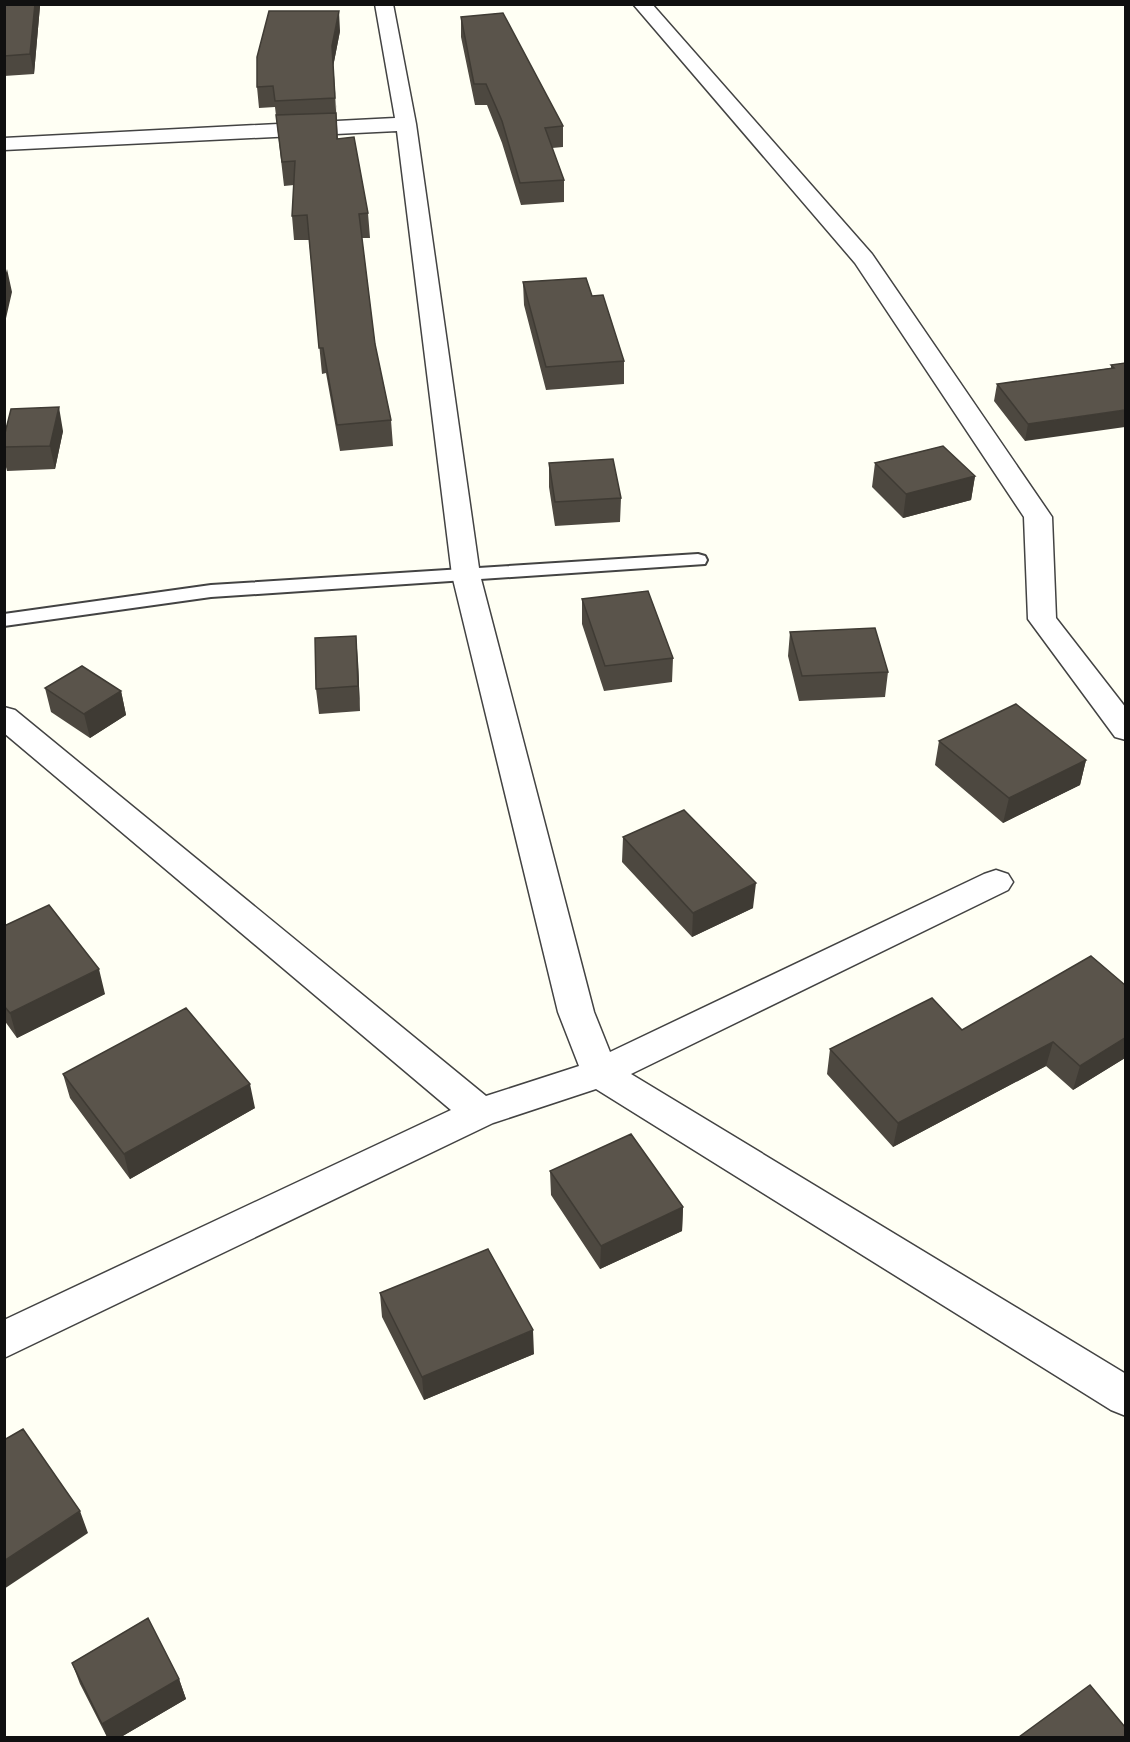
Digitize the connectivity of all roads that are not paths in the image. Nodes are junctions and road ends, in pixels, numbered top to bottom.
1 (384, 4) edge
2 (642, 4) edge
3 (406, 124) junction
4 (4, 144) edge
5 (698, 560) dead end
6 (466, 575) junction
7 (4, 620) edge
8 (4, 717) edge
9 (1125, 730) edge
10 (996, 882) dead end
11 (600, 1073) junction
12 (480, 1113) junction
13 (4, 1340) edge
14 (1125, 1396) edge

1 - 3 street
2 - 9 street
3 - 4 street
3 - 6 street
5 - 6 lane
6 - 7 lane
6 - 11 street
8 - 12 street
10 - 11 street
11 - 12 street
11 - 14 street
12 - 13 street

